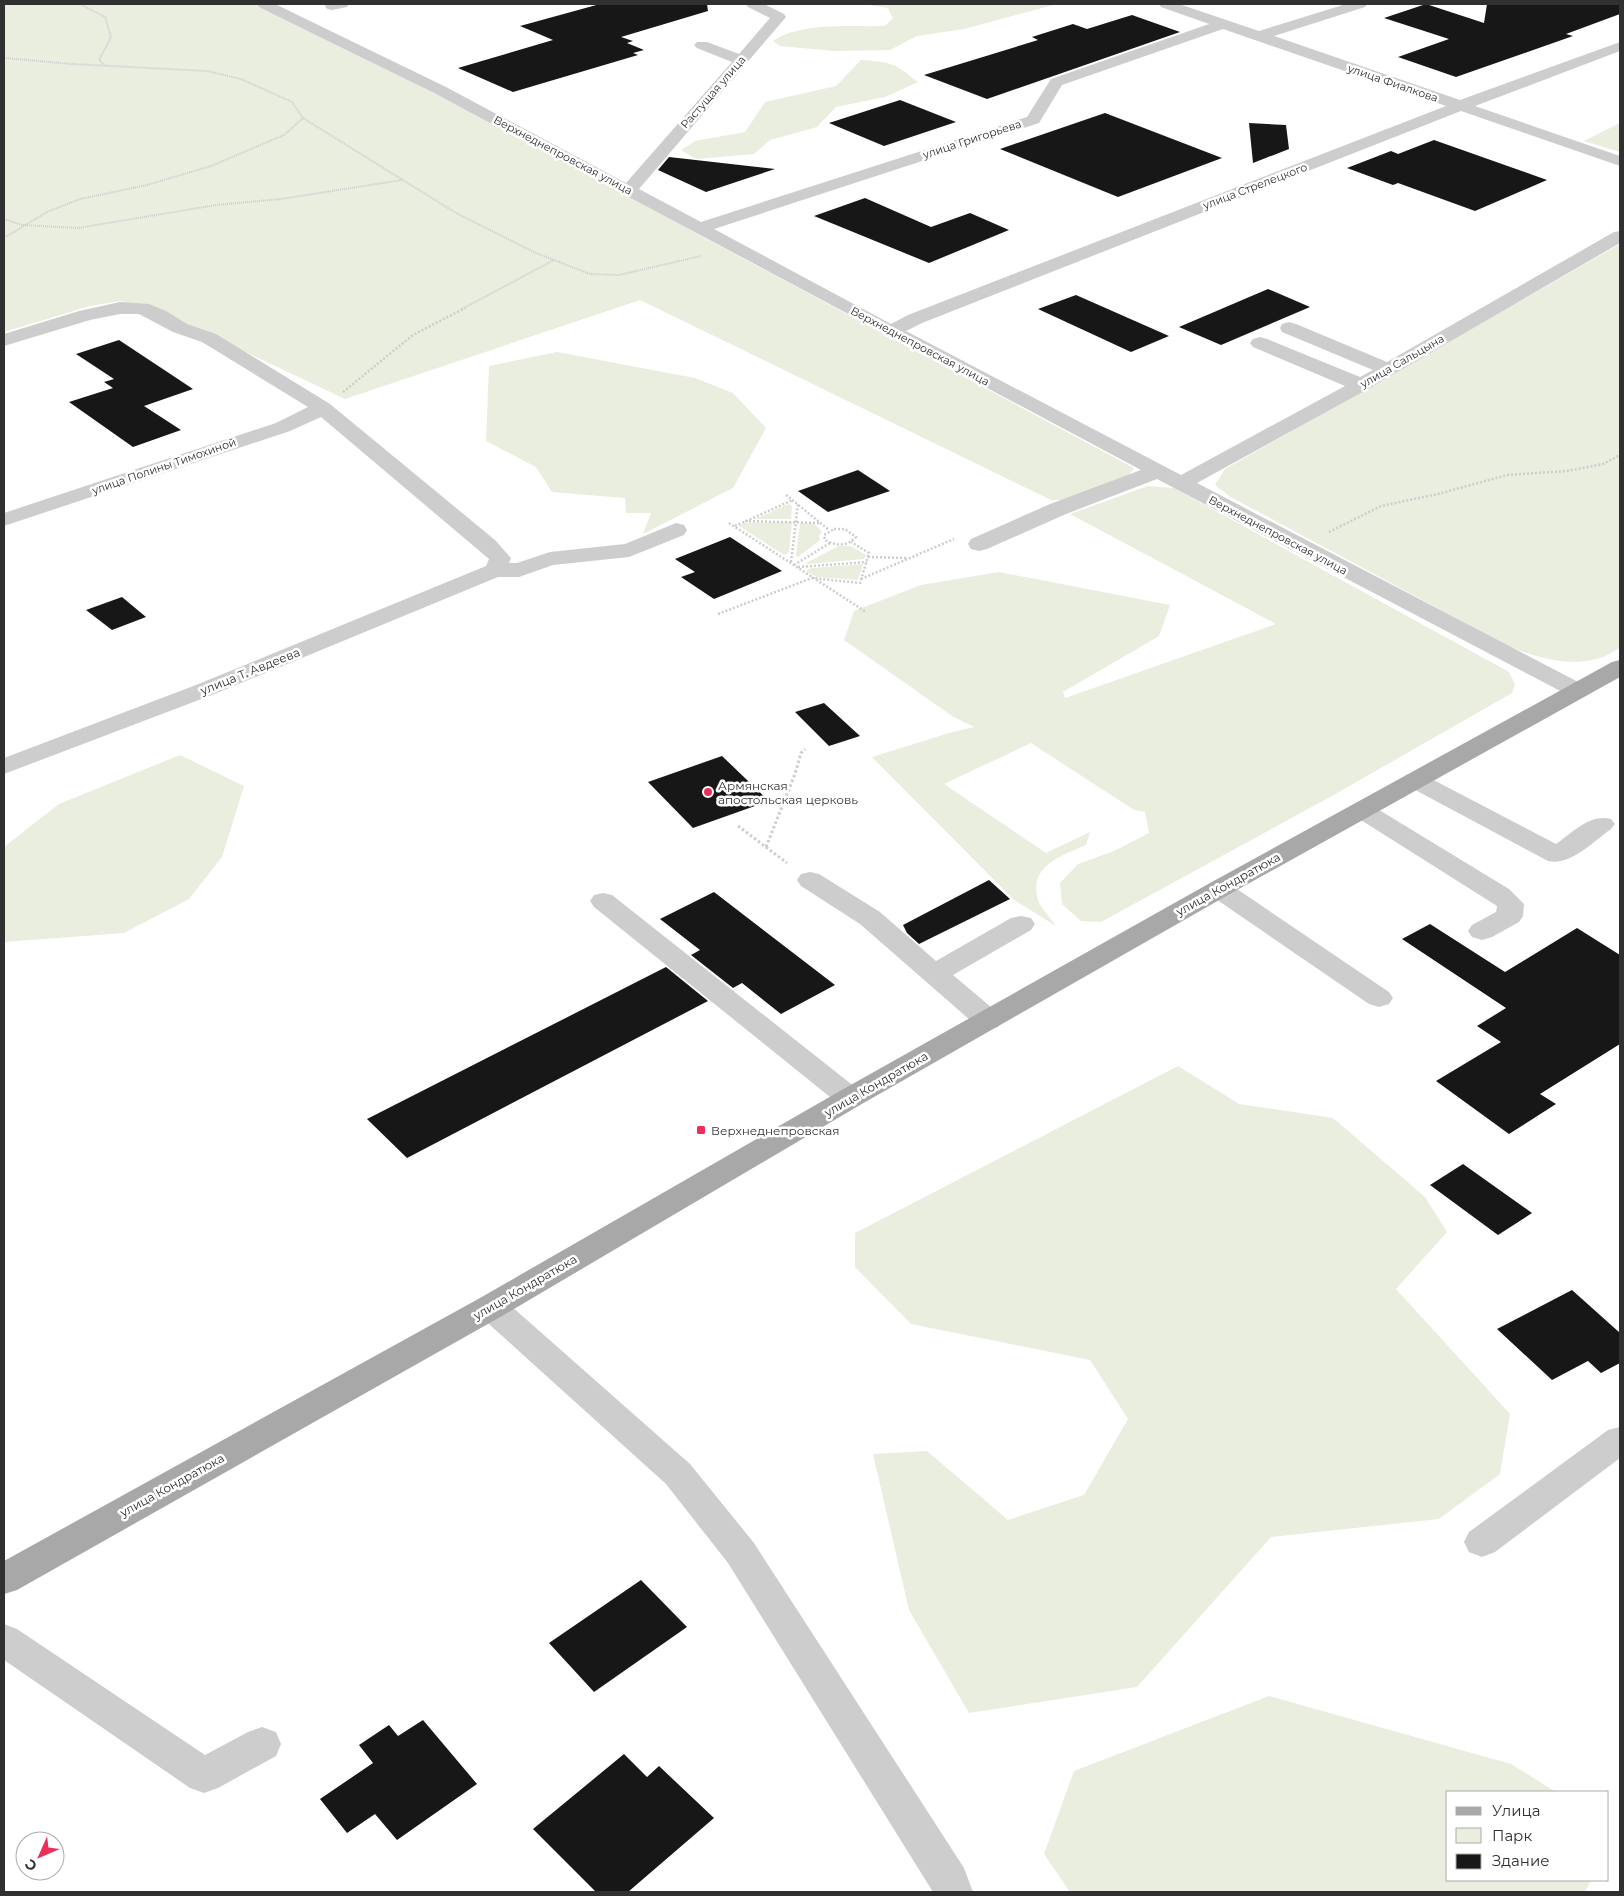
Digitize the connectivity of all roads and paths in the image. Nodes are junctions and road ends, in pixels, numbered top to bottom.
1 (80, 4) edge
2 (264, 4) edge
3 (753, 4) edge
4 (1166, 4) edge
5 (1360, 4) edge
6 (1223, 24) junction
7 (1260, 36) junction
8 (702, 45) dead end
9 (1620, 46) edge
10 (4, 58) edge
11 (741, 60) junction
12 (105, 65) junction
13 (1460, 106) junction
14 (303, 118) junction
15 (1620, 161) edge
16 (403, 180) junction
17 (629, 190) junction
18 (4, 219) edge
19 (22, 225) junction
20 (701, 228) junction
21 (1620, 236) edge
22 (4, 238) edge
23 (741, 252) junction
24 (554, 260) junction
25 (1289, 328) dead end
26 (891, 331) junction
27 (4, 340) edge
28 (1260, 343) dead end
29 (1388, 369) junction
30 (1361, 385) junction
31 (323, 408) junction
32 (1620, 455) edge
33 (1159, 471) junction
34 (1182, 482) junction
35 (786, 495) dead end
36 (793, 500) junction
37 (798, 504) junction
38 (4, 520) edge
39 (746, 521) junction
40 (796, 521) junction
41 (729, 523) dead end
42 (821, 523) junction
43 (735, 526) junction
44 (676, 530) dead end
45 (829, 530) junction
46 (955, 538) dead end
47 (851, 542) junction
48 (830, 543) junction
49 (979, 544) dead end
50 (1300, 547) junction
51 (868, 557) junction
52 (909, 558) junction
53 (790, 562) junction
54 (867, 562) junction
55 (794, 565) junction
56 (798, 567) junction
57 (495, 570) junction
58 (815, 578) junction
59 (861, 579) junction
60 (866, 612) dead end
61 (718, 614) dead end
62 (1620, 667) edge
63 (1576, 690) junction
64 (805, 749) dead end
65 (4, 767) edge
66 (1415, 780) junction
67 (1362, 810) junction
68 (1602, 824) dead end
69 (738, 826) dead end
70 (766, 847) junction
71 (810, 880) joint
72 (1219, 889) junction
73 (603, 901) dead end
74 (1021, 924) dead end
75 (1482, 931) dead end
76 (934, 974) junction
77 (1379, 998) dead end
78 (988, 1020) junction
79 (850, 1098) junction
80 (491, 1307) junction
81 (1620, 1440) edge
82 (1482, 1542) dead end
83 (4, 1579) edge
84 (4, 1640) edge
85 (262, 1744) dead end
86 (953, 1892) edge

1 - 12 path
2 - 17 street, Верхнеднепровская улица
3 - 11 street, Растущая улица
4 - 6 street, улица Фиалкова
5 - 7 street
6 - 7 street, улица Фиалкова
6 - 20 street, улица Григорьева
7 - 13 street, улица Фиалкова
8 - 11 street
9 - 13 street, улица Стрелецкого
10 - 12 path
11 - 17 street, Растущая улица
12 - 14 path
13 - 15 street, улица Фиалкова
13 - 26 street, улица Стрелецкого
14 - 16 path
14 - 19 path
16 - 19 path
16 - 24 path
17 - 20 street, Верхнеднепровская улица
18 - 19 path
19 - 22 path
20 - 23 street, Верхнеднепровская улица
21 - 29 street, улица Сальцына
23 - 24 path
23 - 26 street, Верхнеднепровская улица
24 - 31 path
25 - 29 street
26 - 33 street, Верхнеднепровская улица
27 - 31 street
28 - 30 street
29 - 30 street, улица Сальцына
30 - 34 street, улица Сальцына
31 - 38 street, улица Полины Тимохиной
31 - 57 street
32 - 50 path
33 - 34 street, Верхнеднепровская улица
33 - 49 street
34 - 50 street, Верхнеднепровская улица
35 - 36 path
36 - 37 path
36 - 39 path
37 - 40 path
37 - 42 path
39 - 40 path
39 - 43 path
40 - 42 path
40 - 53 path
41 - 43 path
42 - 45 path
43 - 53 path
44 - 57 street
45 - 47 path
45 - 48 path
46 - 52 path
47 - 48 path
47 - 51 path
48 - 55 path
50 - 63 street, Верхнеднепровская улица
51 - 52 path
51 - 54 path
52 - 59 path
53 - 55 path
54 - 56 path
54 - 59 path
55 - 56 path
56 - 58 path
57 - 65 street, улица Т. Авдеева
58 - 59 path
58 - 60 path
58 - 61 path
62 - 63 main road, улица Кондратюка
63 - 66 main road, улица Кондратюка
64 - 70 path
66 - 67 main road, улица Кондратюка
66 - 68 street
67 - 72 main road, улица Кондратюка
67 - 75 street
69 - 70 path
70 - 71 path
71 - 76 street
72 - 77 street
72 - 78 main road, улица Кондратюка
73 - 79 street
74 - 76 street
76 - 78 street
78 - 79 main road, улица Кондратюка
79 - 80 main road, улица Кондратюка
80 - 83 main road, улица Кондратюка
80 - 86 street
81 - 82 street
84 - 85 street

